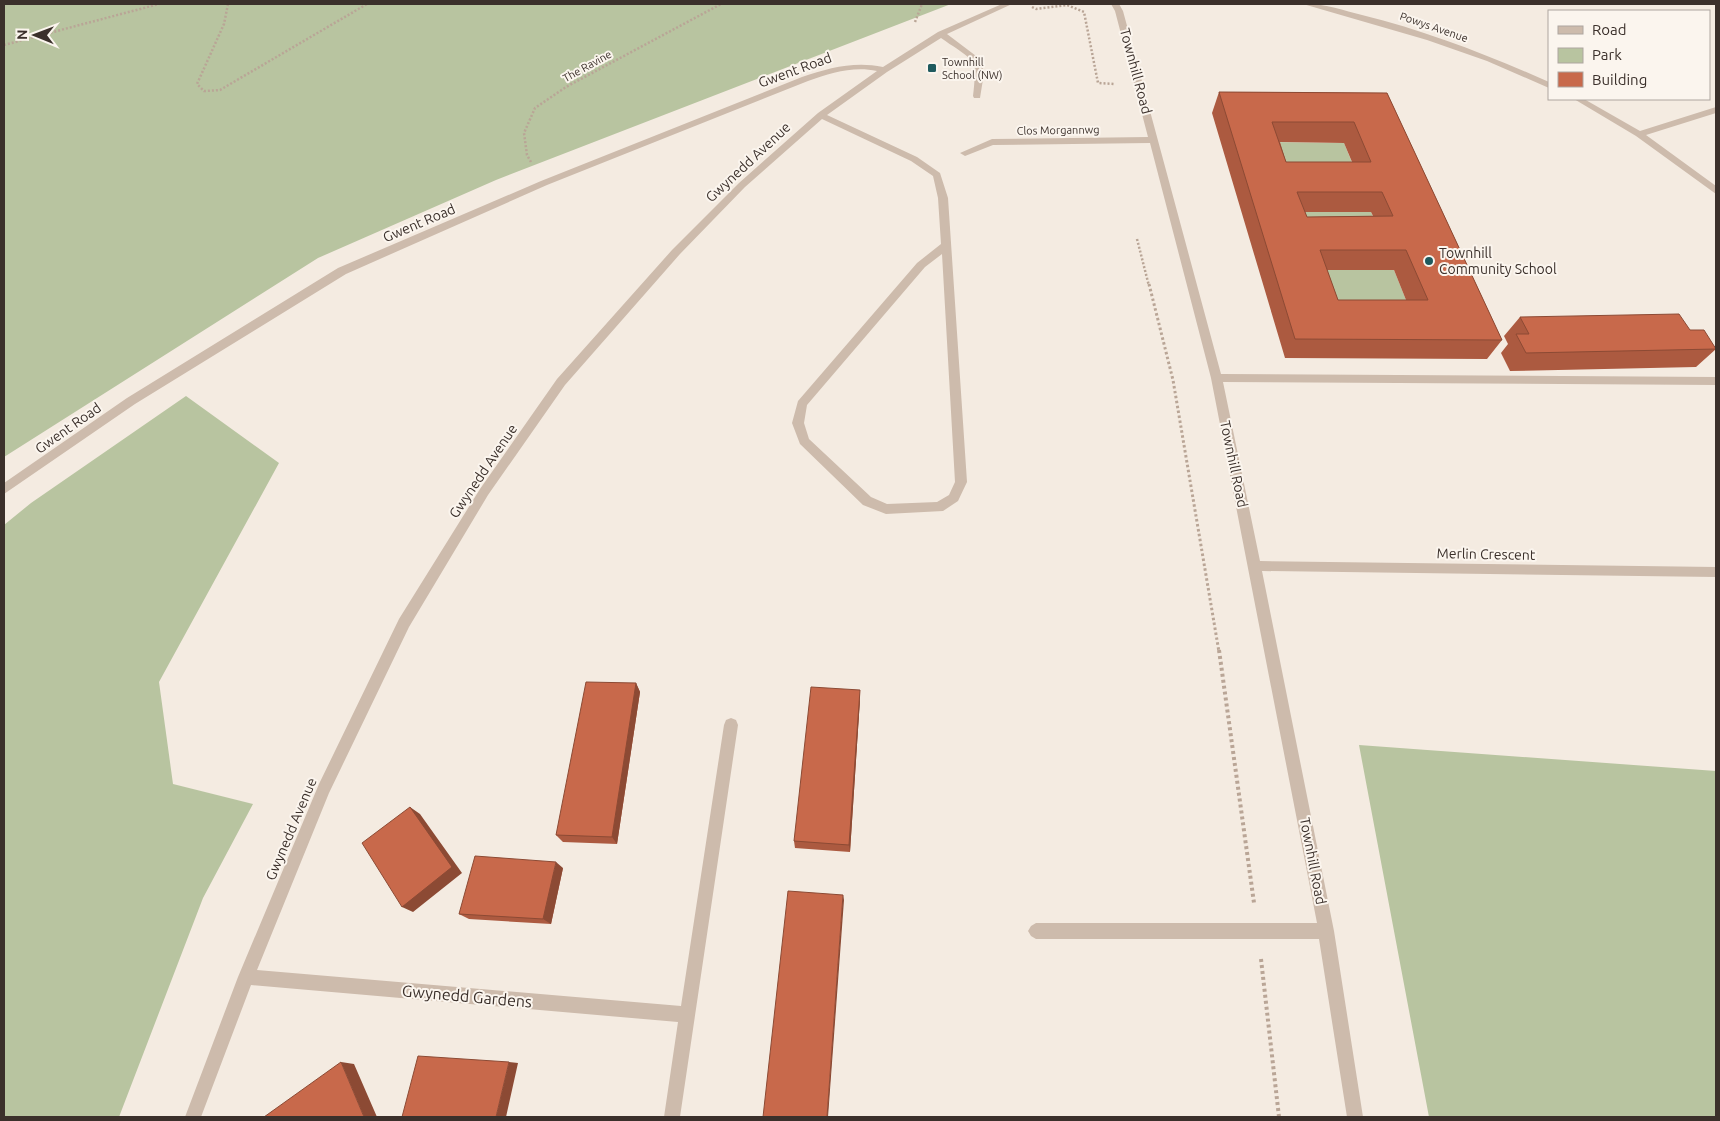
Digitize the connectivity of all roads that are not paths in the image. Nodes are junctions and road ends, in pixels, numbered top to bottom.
1 (1008, 4) edge
2 (1114, 4) edge
3 (1307, 4) edge
4 (941, 34) junction
5 (884, 70) junction
6 (1548, 85) edge
7 (977, 96) dead end
8 (1580, 100) edge
9 (1716, 110) edge
10 (821, 115) junction
11 (1639, 134) junction
12 (1155, 140) junction
13 (965, 152) dead end
14 (1716, 191) edge
15 (946, 245) junction
16 (1217, 378) junction
17 (1716, 381) edge
18 (4, 488) edge
19 (1256, 566) junction
20 (1716, 572) edge
21 (731, 725) dead end
22 (1036, 931) dead end
23 (1326, 931) junction
24 (246, 977) junction
25 (688, 1015) junction
26 (193, 1117) edge
27 (672, 1117) edge
28 (1355, 1117) edge

1 - 4 street, Gwynedd Avenue
2 - 12 street, Townhill Road
3 - 6 street, Powys Avenue
4 - 5 street, Gwynedd Avenue
4 - 7 street
5 - 10 street, Gwynedd Avenue
5 - 18 street, Gwent Road
8 - 11 street
9 - 11 street
10 - 15 street
10 - 24 street, Gwynedd Avenue
11 - 14 street
12 - 13 street, Clos Morgannwg
12 - 16 street, Townhill Road
15 - 15 street
16 - 17 street
16 - 19 street, Townhill Road
19 - 20 street, Merlin Crescent
19 - 23 street, Townhill Road
21 - 25 street
22 - 23 street
23 - 28 street, Townhill Road
24 - 25 street, Gwynedd Gardens
24 - 26 street, Gwynedd Avenue
25 - 27 street

